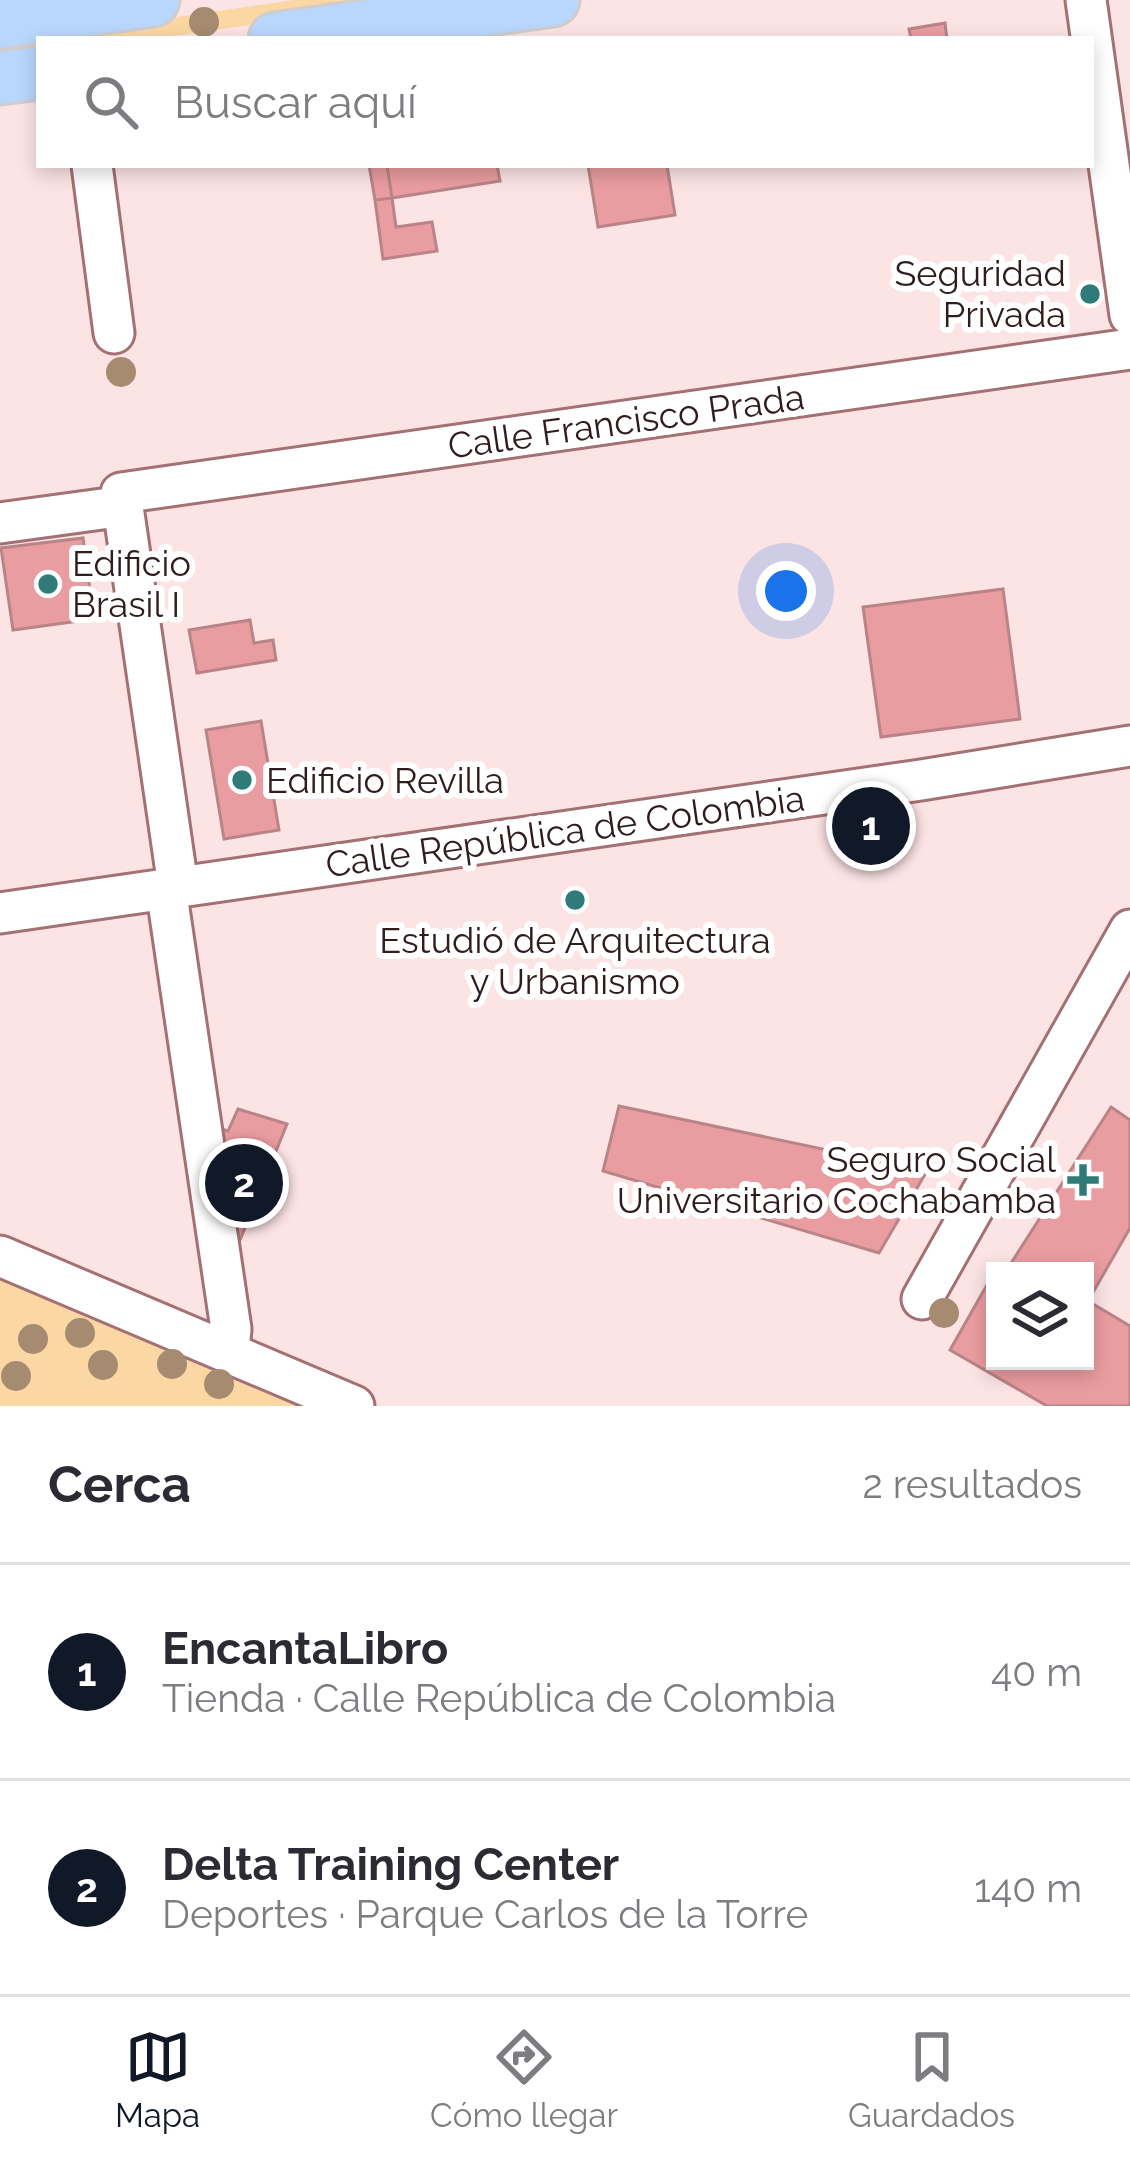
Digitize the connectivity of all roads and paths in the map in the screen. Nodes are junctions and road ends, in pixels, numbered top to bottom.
1 (153, 0) edge
2 (553, 0) edge
3 (1086, 0) edge
4 (0, 22) edge
5 (74, 25) edge
6 (295, 36) edge
7 (1091, 36) edge
8 (1094, 57) edge
9 (36, 73) edge
10 (0, 79) edge
11 (92, 168) edge
12 (1130, 315) edge
13 (114, 333) dead end
14 (1130, 349) edge
15 (122, 499) junction
16 (0, 523) edge
17 (1130, 746) edge
18 (172, 887) junction
19 (0, 913) edge
20 (1130, 930) edge
21 (0, 1256) edge
22 (922, 1300) dead end
23 (229, 1352) junction
24 (354, 1406) edge

1 - 5 main road
2 - 6 main road
3 - 7 street
4 - 5 main road
8 - 12 street
9 - 10 main road
11 - 13 street
14 - 15 street, Calle Francisco Prada
15 - 16 street, Calle Francisco Prada
15 - 18 street
17 - 18 street, Calle República de Colombia
18 - 19 street, Calle República de Colombia
18 - 23 street
20 - 22 street
21 - 23 street
23 - 24 street

